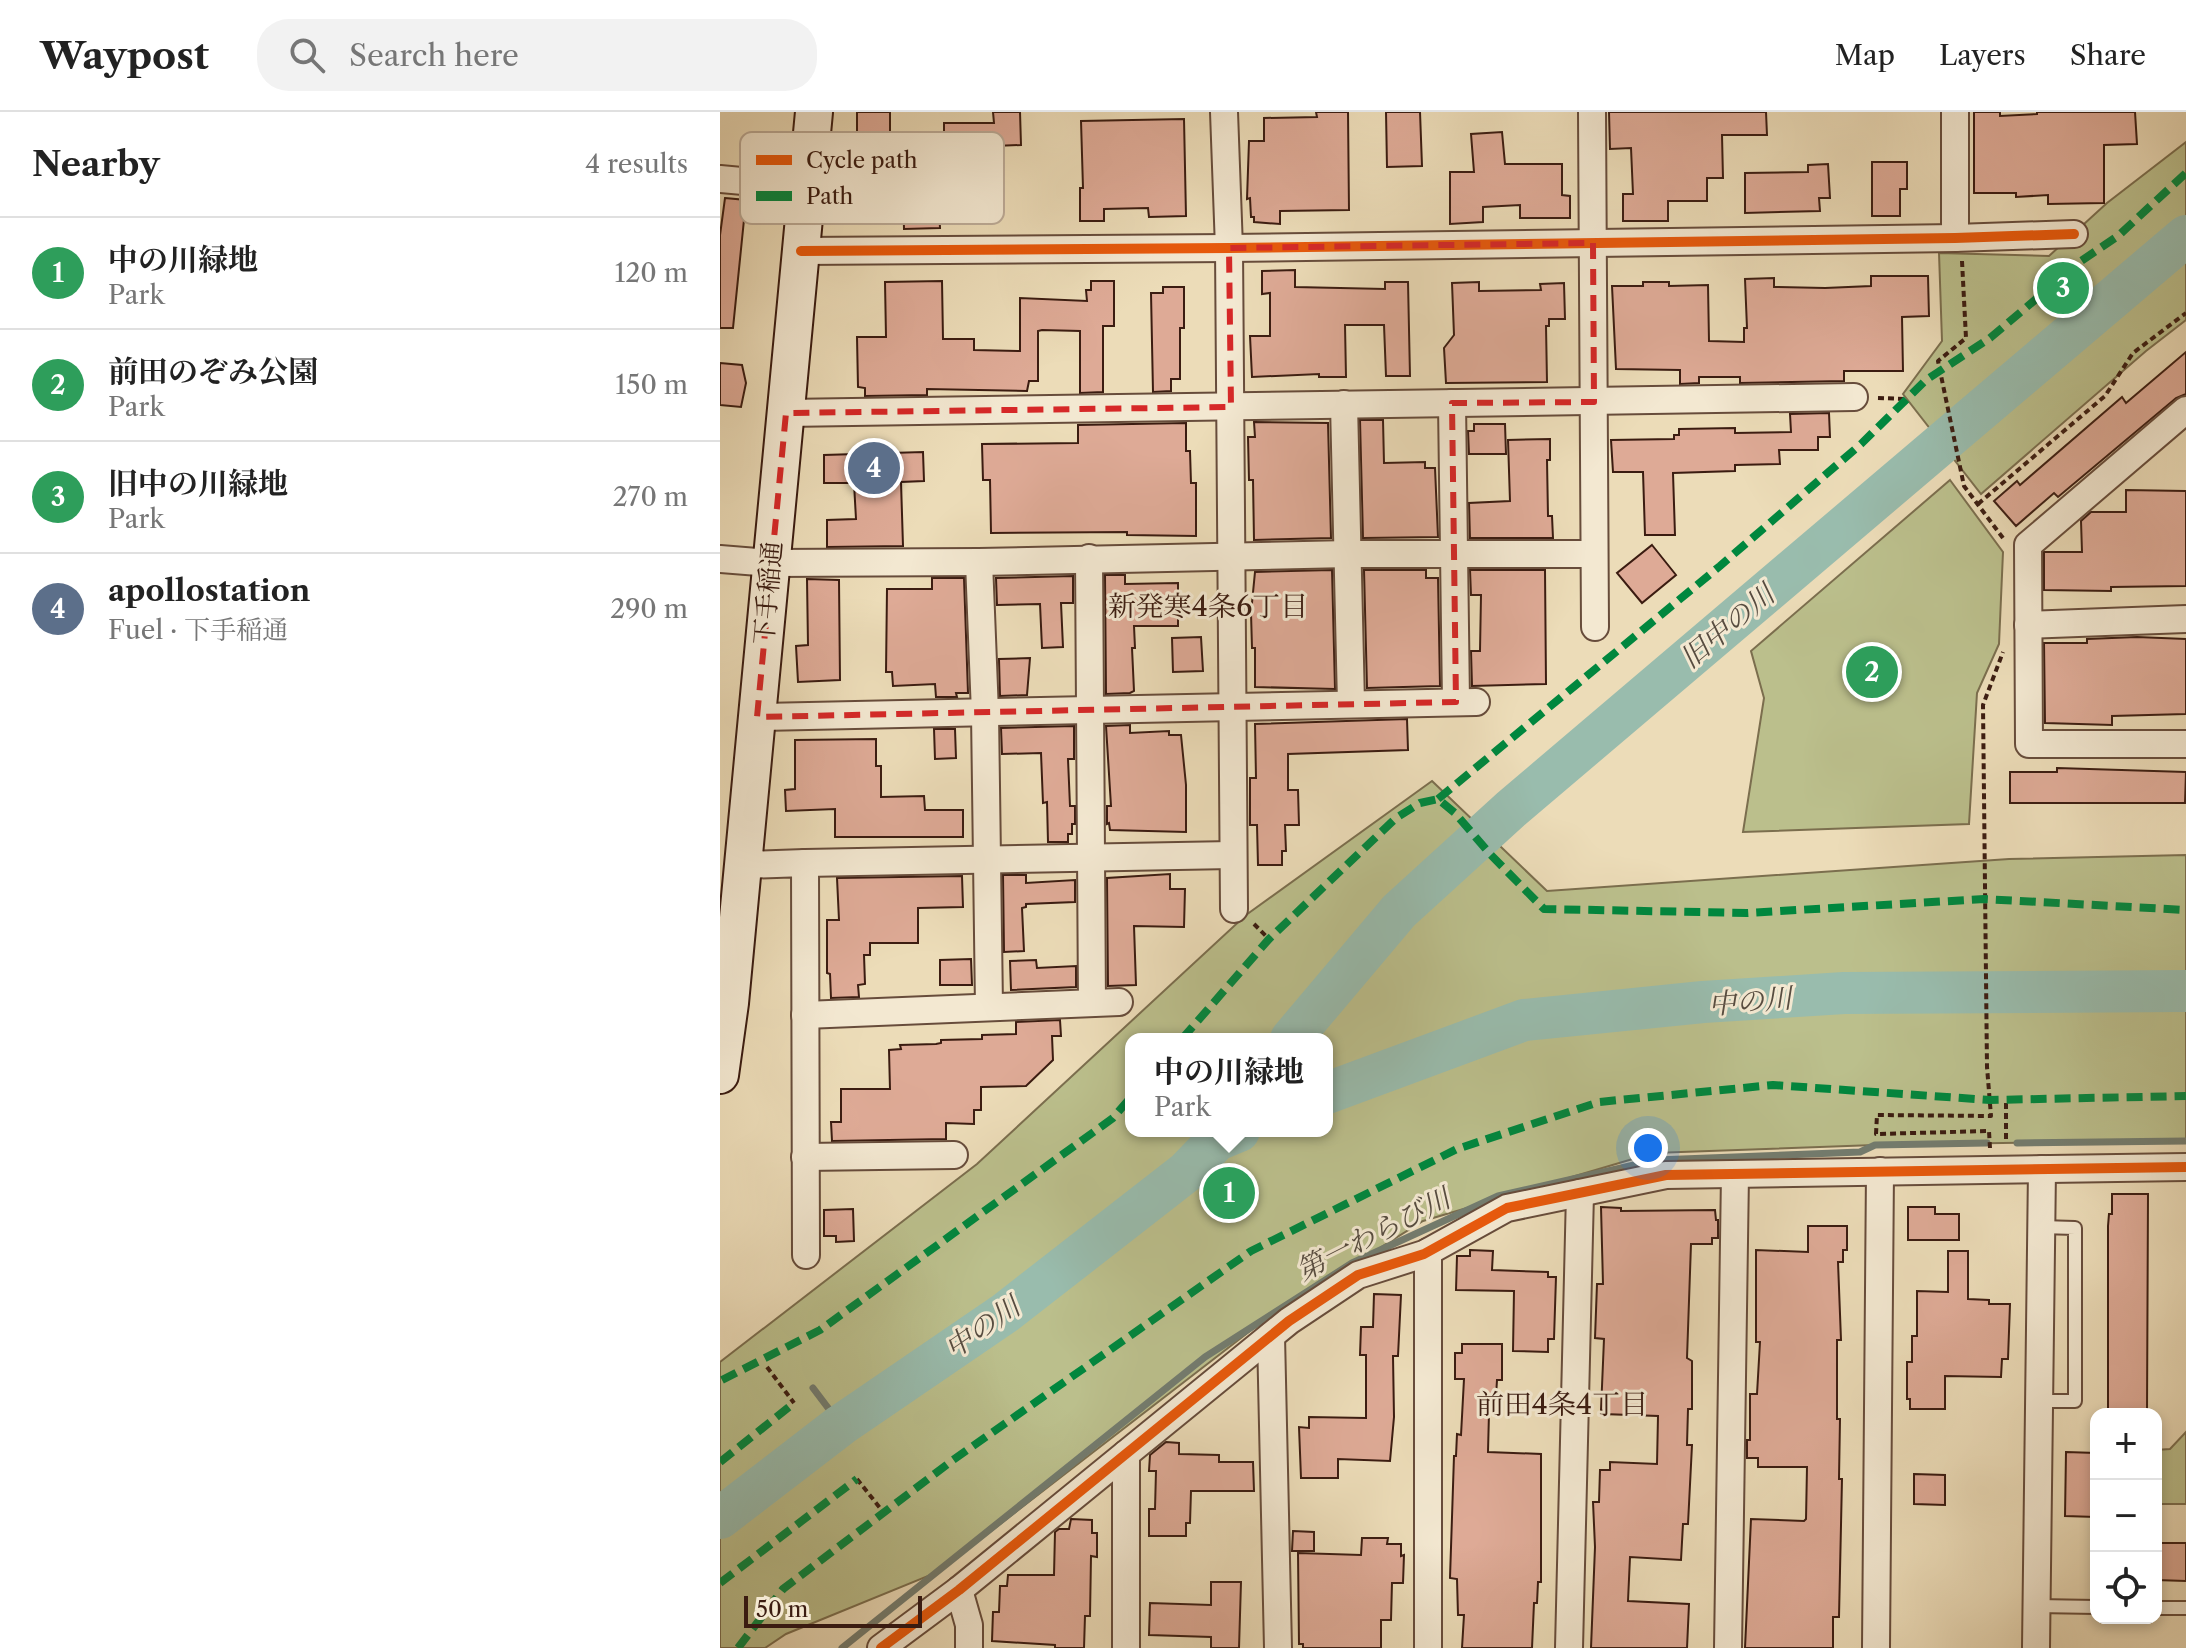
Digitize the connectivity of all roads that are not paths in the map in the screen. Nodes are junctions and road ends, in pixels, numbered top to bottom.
1 (814, 112) edge
2 (1224, 112) edge
3 (1592, 112) edge
4 (1955, 112) edge
5 (812, 132) edge
6 (720, 179) edge
7 (740, 181) edge
8 (804, 224) edge
9 (2074, 234) dead end
10 (1593, 243) junction
11 (1959, 246) junction
12 (1229, 248) junction
13 (801, 251) junction
14 (1854, 397) dead end
15 (1594, 402) junction
16 (1452, 403) junction
17 (1344, 404) junction
18 (1231, 407) junction
19 (2186, 410) edge
20 (786, 413) junction
21 (1349, 554) junction
22 (1594, 554) junction
23 (1455, 555) junction
24 (1089, 558) junction
25 (1232, 558) junction
26 (720, 559) edge
27 (979, 562) junction
28 (771, 563) junction
29 (2186, 619) edge
30 (2028, 625) junction
31 (1595, 627) dead end
32 (1351, 703) junction
33 (1232, 705) junction
34 (1089, 710) junction
35 (985, 713) junction
36 (757, 717) junction
37 (2186, 744) edge
38 (1232, 855) junction
39 (1092, 856) junction
40 (987, 859) junction
41 (805, 863) junction
42 (743, 865) junction
43 (1234, 909) dead end
44 (727, 954) edge
45 (1119, 1002) dead end
46 (1092, 1003) junction
47 (989, 1007) junction
48 (805, 1015) junction
49 (720, 1075) edge
50 (954, 1155) dead end
51 (805, 1157) junction
52 (2186, 1167) edge
53 (2042, 1169) junction
54 (1880, 1171) junction
55 (1735, 1174) junction
56 (1580, 1193) junction
57 (2041, 1227) junction
58 (1428, 1252) junction
59 (806, 1255) dead end
60 (1271, 1336) junction
61 (2039, 1401) junction
62 (1126, 1454) junction
63 (959, 1590) junction
64 (2037, 1606) junction
65 (2090, 1607) edge
66 (2162, 1608) edge
67 (2186, 1608) edge
68 (881, 1648) edge
69 (969, 1648) edge
70 (1126, 1648) edge
71 (1278, 1648) edge
72 (1428, 1648) edge
73 (1569, 1648) edge
74 (1728, 1648) edge
75 (1876, 1648) edge
76 (2036, 1648) edge

1 - 5 main road, 下手稲通
2 - 12 street
3 - 10 street
4 - 11 street
6 - 7 street
8 - 13 main road, 下手稲通
9 - 11 street
10 - 11 street
10 - 12 street
10 - 15 street
12 - 13 street
12 - 18 street
13 - 20 main road, 下手稲通
14 - 15 street
15 - 16 street
15 - 22 street
16 - 17 street
16 - 23 street
17 - 18 street
17 - 21 street
18 - 20 street
18 - 25 street
19 - 30 street
20 - 28 main road, 下手稲通
21 - 23 street
21 - 25 street
21 - 32 street
22 - 23 street
22 - 31 street
23 - 32 street
24 - 25 street
24 - 27 street
24 - 34 street
25 - 33 street
26 - 28 street
27 - 28 street
27 - 35 street
28 - 36 main road, 下手稲通
29 - 30 street
30 - 37 street
32 - 33 street
33 - 34 street
33 - 38 street
34 - 35 street
34 - 39 street
35 - 36 street
35 - 40 street
36 - 42 main road, 下手稲通
38 - 39 street
38 - 43 street
39 - 40 street
39 - 46 street
40 - 41 street
40 - 47 street
41 - 42 street
41 - 48 street
42 - 44 main road, 下手稲通
44 - 49 main road, 下手稲通
45 - 46 street
46 - 47 street
47 - 48 street
48 - 51 street
50 - 51 street
51 - 59 street
52 - 53 street
53 - 54 street
53 - 57 street
54 - 55 street
54 - 75 street
55 - 56 street
55 - 74 street
56 - 58 street
56 - 73 street
57 - 61 street
57 - 61 lane
58 - 60 street
58 - 72 street
60 - 62 street
60 - 71 street
61 - 64 street
62 - 63 street
62 - 70 street
63 - 68 street
63 - 69 street
64 - 65 lane
64 - 76 street
66 - 67 lane

